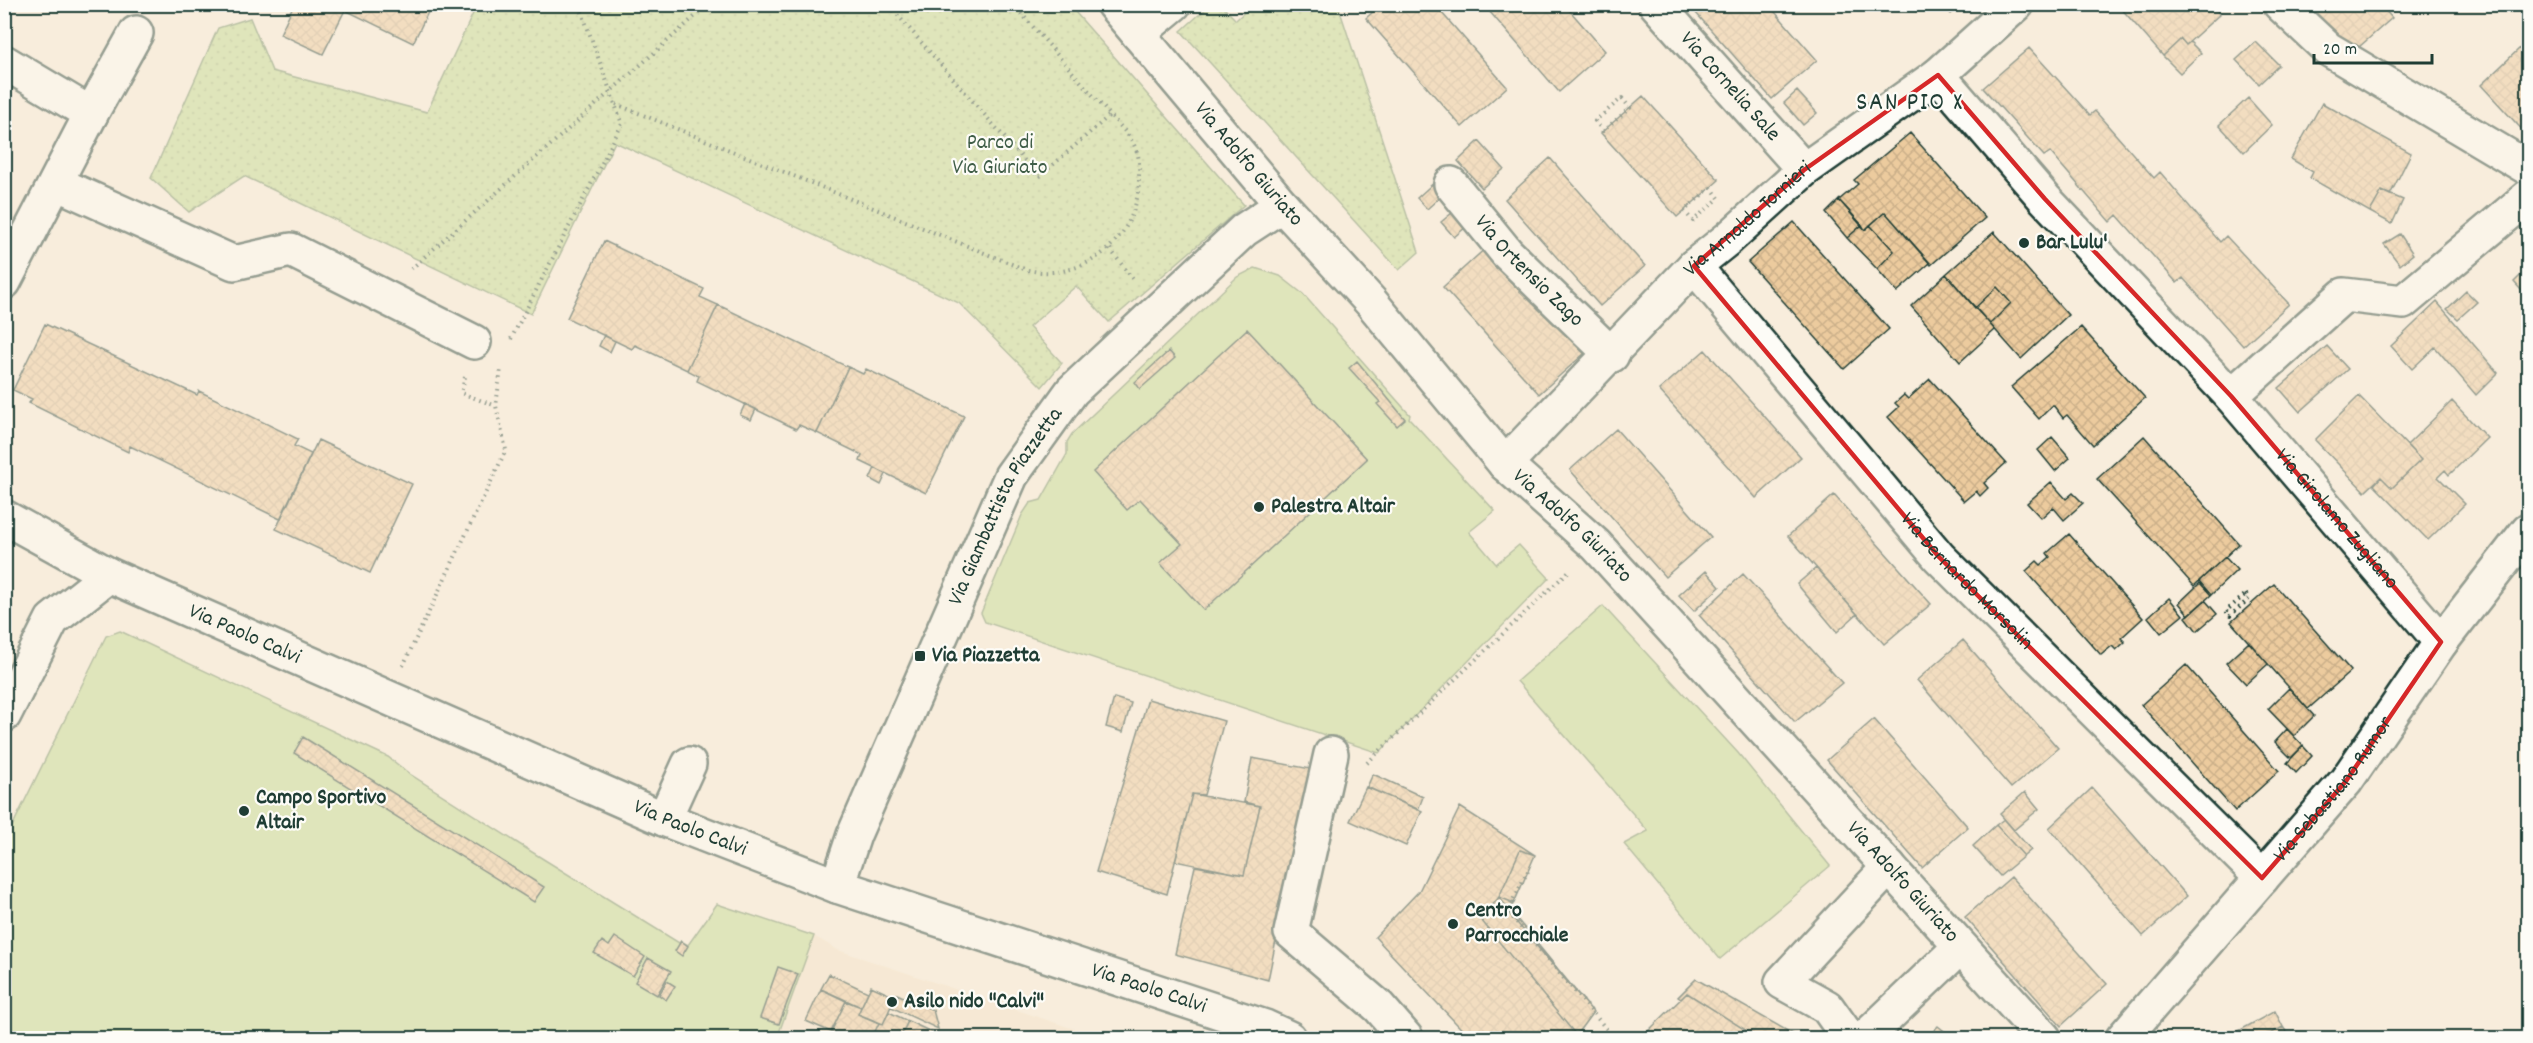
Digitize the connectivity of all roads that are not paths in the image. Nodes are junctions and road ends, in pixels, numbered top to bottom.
1 (1113, 4) edge
2 (1174, 4) edge
3 (1656, 4) edge
4 (2017, 4) edge
5 (2280, 4) edge
6 (136, 33) dead end
7 (1138, 34) junction
8 (4, 62) edge
9 (1938, 75) junction
10 (91, 114) junction
11 (2529, 168) edge
12 (1804, 170) junction
13 (56, 183) junction
14 (1451, 184) dead end
15 (2529, 197) edge
16 (1282, 205) junction
17 (1694, 266) junction
18 (4, 282) edge
19 (474, 342) dead end
20 (1612, 355) junction
21 (2231, 396) junction
22 (1505, 464) junction
23 (4, 517) edge
24 (2529, 530) edge
25 (109, 574) junction
26 (2441, 642) junction
27 (4, 715) edge
28 (1331, 754) road end
29 (689, 764) dead end
30 (664, 819) junction
31 (1889, 867) junction
32 (2262, 878) junction
33 (837, 886) junction
34 (1959, 948) junction
35 (1289, 1038) edge
36 (1406, 1038) edge
37 (1849, 1038) edge
38 (1865, 1038) edge
39 (2044, 1038) edge
40 (2123, 1038) edge

1 - 7 street, Via Adolfo Giuriato
2 - 7 street
3 - 12 street, Via Cornelia Sale
4 - 9 street, Via Arnaldo Tornieri
5 - 11 street
6 - 10 street
7 - 16 street, Via Adolfo Giuriato
8 - 10 street
9 - 12 street, Via Arnaldo Tornieri
9 - 21 street, Via Girolamo Zugliano
10 - 13 street
12 - 17 street, Via Arnaldo Tornieri
13 - 18 street
13 - 19 street
14 - 20 street, Via Ortensio Zago
15 - 21 street
16 - 22 street, Via Adolfo Giuriato
16 - 33 street, Via Giambattista Piazzetta
17 - 20 street, Via Arnaldo Tornieri
17 - 32 street, Via Bernardo Morsolin
20 - 22 street, Via Arnaldo Tornieri
21 - 26 street, Via Girolamo Zugliano
22 - 31 street, Via Adolfo Giuriato
23 - 25 street, Via Paolo Calvi
24 - 26 street, Via Sebastiano Rumor
25 - 27 street
25 - 30 street, Via Paolo Calvi
26 - 32 street, Via Sebastiano Rumor
28 - 36 street
29 - 30 street
30 - 33 street, Via Paolo Calvi
31 - 34 street, Via Adolfo Giuriato
31 - 37 street
32 - 40 street, Via Sebastiano Rumor
33 - 35 street, Via Paolo Calvi
34 - 38 street
34 - 39 street, Via Adolfo Giuriato

